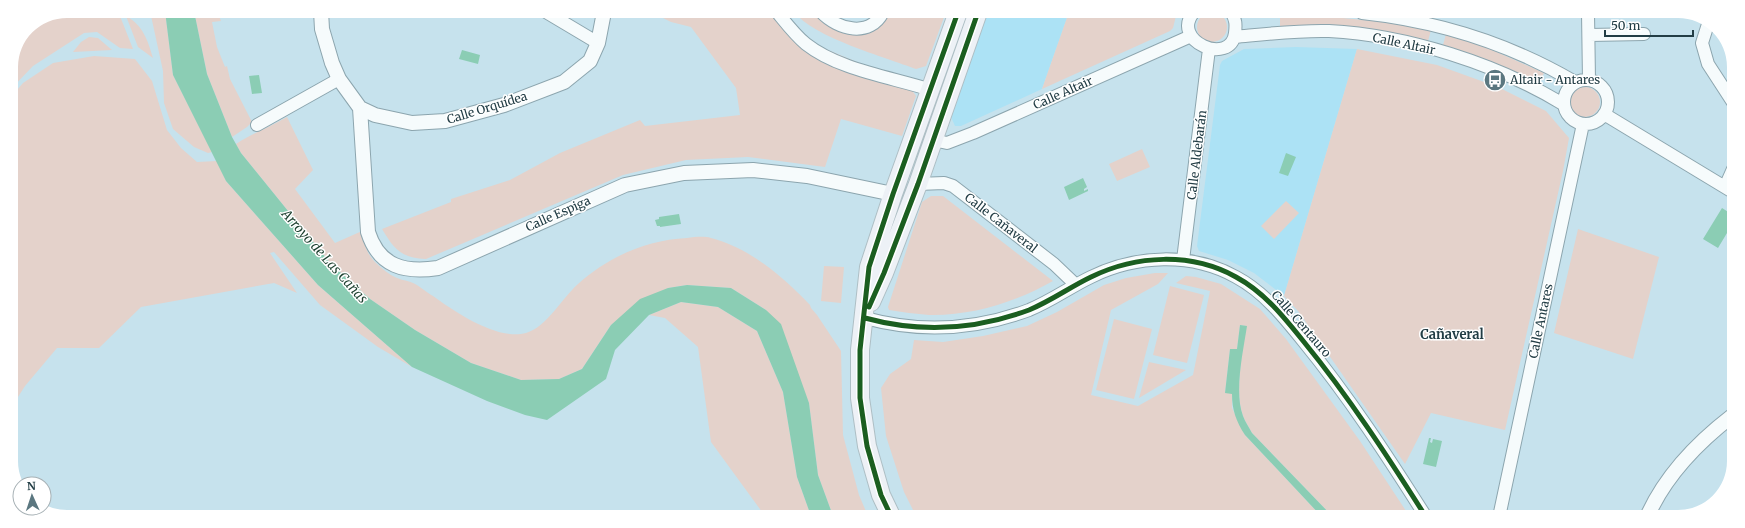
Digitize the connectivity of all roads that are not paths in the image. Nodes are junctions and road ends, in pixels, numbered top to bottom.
1 (321, 18) edge
2 (556, 18) edge
3 (603, 18) edge
4 (782, 18) edge
5 (829, 18) edge
6 (880, 18) edge
7 (956, 18) edge
8 (976, 18) edge
9 (1190, 18) edge
10 (1234, 18) edge
11 (1405, 18) edge
12 (1588, 18) edge
13 (1707, 28) edge
14 (1644, 34) dead end
15 (1589, 35) junction
16 (1191, 36) junction
17 (1235, 37) junction
18 (598, 43) junction
19 (1209, 49) junction
20 (339, 79) junction
21 (1589, 80) junction
22 (1575, 82) junction
23 (931, 90) junction
24 (1727, 93) edge
25 (1563, 104) junction
26 (360, 108) junction
27 (1604, 114) junction
28 (1583, 124) junction
29 (257, 125) dead end
30 (933, 140) junction
31 (918, 184) junction
32 (1727, 188) edge
33 (893, 194) junction
34 (1183, 260) junction
35 (1076, 285) junction
36 (875, 291) junction
37 (865, 318) junction
38 (1727, 420) edge
39 (888, 510) edge
40 (1422, 510) edge
41 (1500, 510) edge
42 (1650, 510) edge

1 - 20 street
2 - 18 street
3 - 18 street, Calle Orquídea
4 - 23 street
5 - 6 street
7 - 23 main road
8 - 30 main road
9 - 16 street
10 - 17 street
11 - 22 street, Calle Altair
12 - 15 street
13 - 24 street
14 - 15 street
15 - 21 street
16 - 19 street
16 - 30 street, Calle Altair
17 - 19 street
17 - 25 street, Calle Altair
18 - 26 street, Calle Orquídea
19 - 34 street, Calle Aldebarán
20 - 26 street
20 - 29 street
21 - 22 street
21 - 27 street
22 - 25 street
23 - 33 main road
25 - 28 street
26 - 33 street, Calle Espiga
27 - 28 street
27 - 32 street
28 - 41 street, Calle Antares
30 - 31 main road
31 - 35 street, Calle Cañaveral
31 - 36 main road
33 - 36 main road
33 - 37 main road
34 - 35 street, Calle Centauro
34 - 40 street, Calle Centauro
35 - 37 street, Calle Centauro
36 - 37 main road
37 - 39 main road
38 - 42 street

